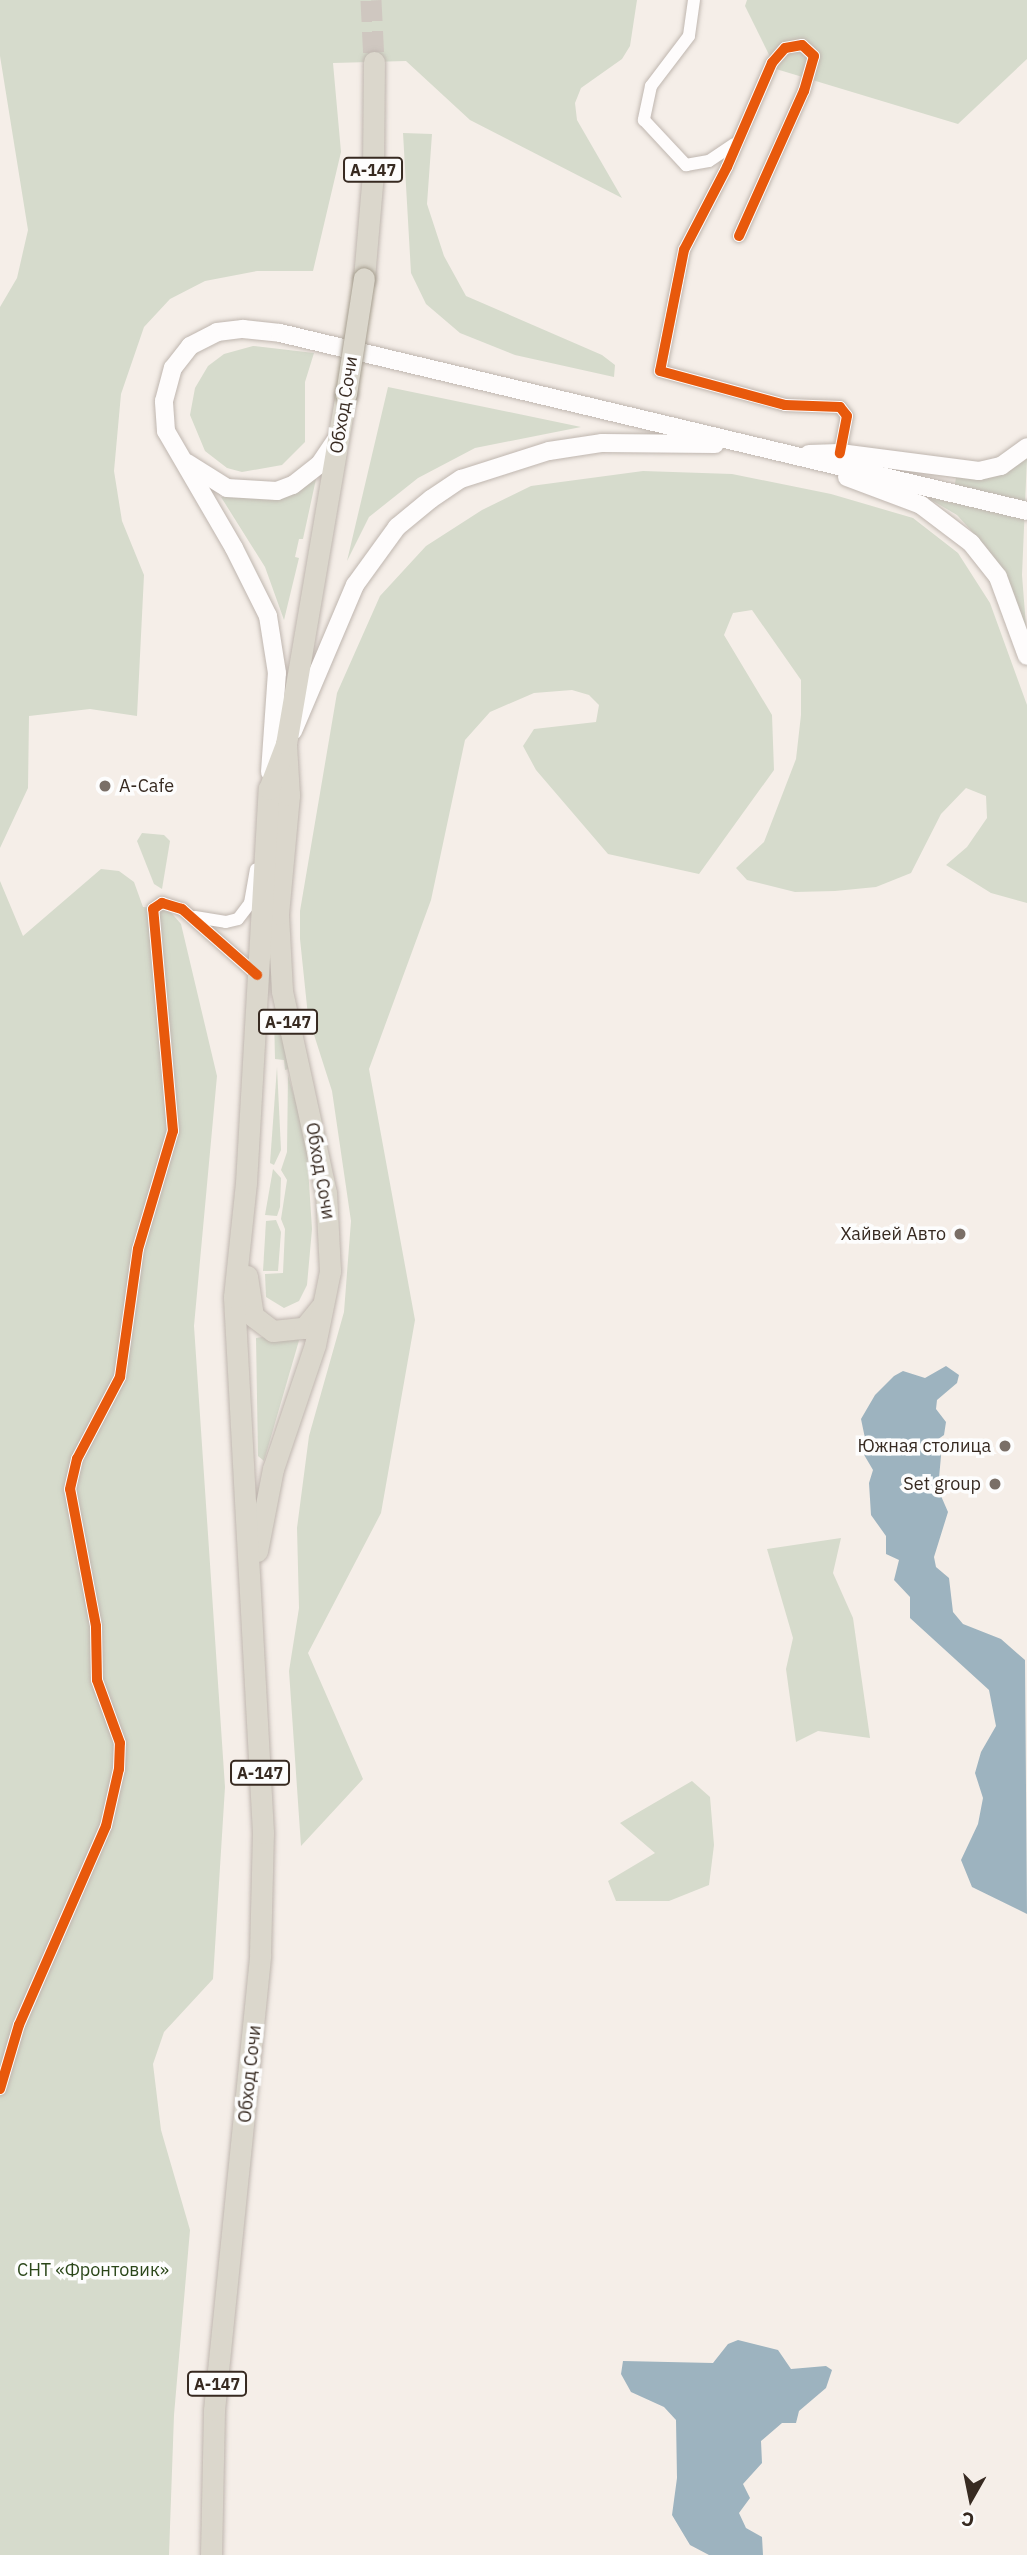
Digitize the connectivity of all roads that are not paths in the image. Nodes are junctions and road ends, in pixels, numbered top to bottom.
1 (694, 0) edge
2 (374, 62) tunnel mouth
3 (734, 144) junction
4 (739, 236) dead end
5 (338, 437) junction
6 (740, 443) junction
7 (1027, 447) edge
8 (175, 452) junction
9 (840, 453) junction
10 (791, 457) junction
11 (1025, 511) edge
12 (1027, 656) edge
13 (286, 744) junction
14 (269, 789) junction
15 (264, 853) junction
16 (191, 916) junction
17 (257, 975) junction
18 (246, 1183) junction
19 (327, 1296) junction
20 (251, 1591) junction
21 (0, 2089) edge
22 (211, 2555) edge

1 - 3 street
2 - 5 highway, Обход Сочи / А-147, bridge
3 - 4 street
3 - 9 street
5 - 8 main road, А-147
5 - 13 highway, Обход Сочи / А-147
6 - 8 main road, А-147
6 - 10 main road, А-147
6 - 13 main road, А-147
7 - 9 main road
8 - 14 main road, А-147
9 - 10 main road
10 - 11 main road
10 - 12 main road
13 - 14 highway, Обход Сочи / А-147
13 - 19 highway, Обход Сочи / А-147
14 - 15 highway, Обход Сочи / А-147
15 - 16 street
15 - 17 highway, Обход Сочи / А-147
16 - 17 street
16 - 21 street
17 - 18 highway, Обход Сочи / А-147
18 - 19 highway, А-147
18 - 20 highway, Обход Сочи / А-147
19 - 20 highway, Обход Сочи / А-147
20 - 22 highway, Обход Сочи / А-147

